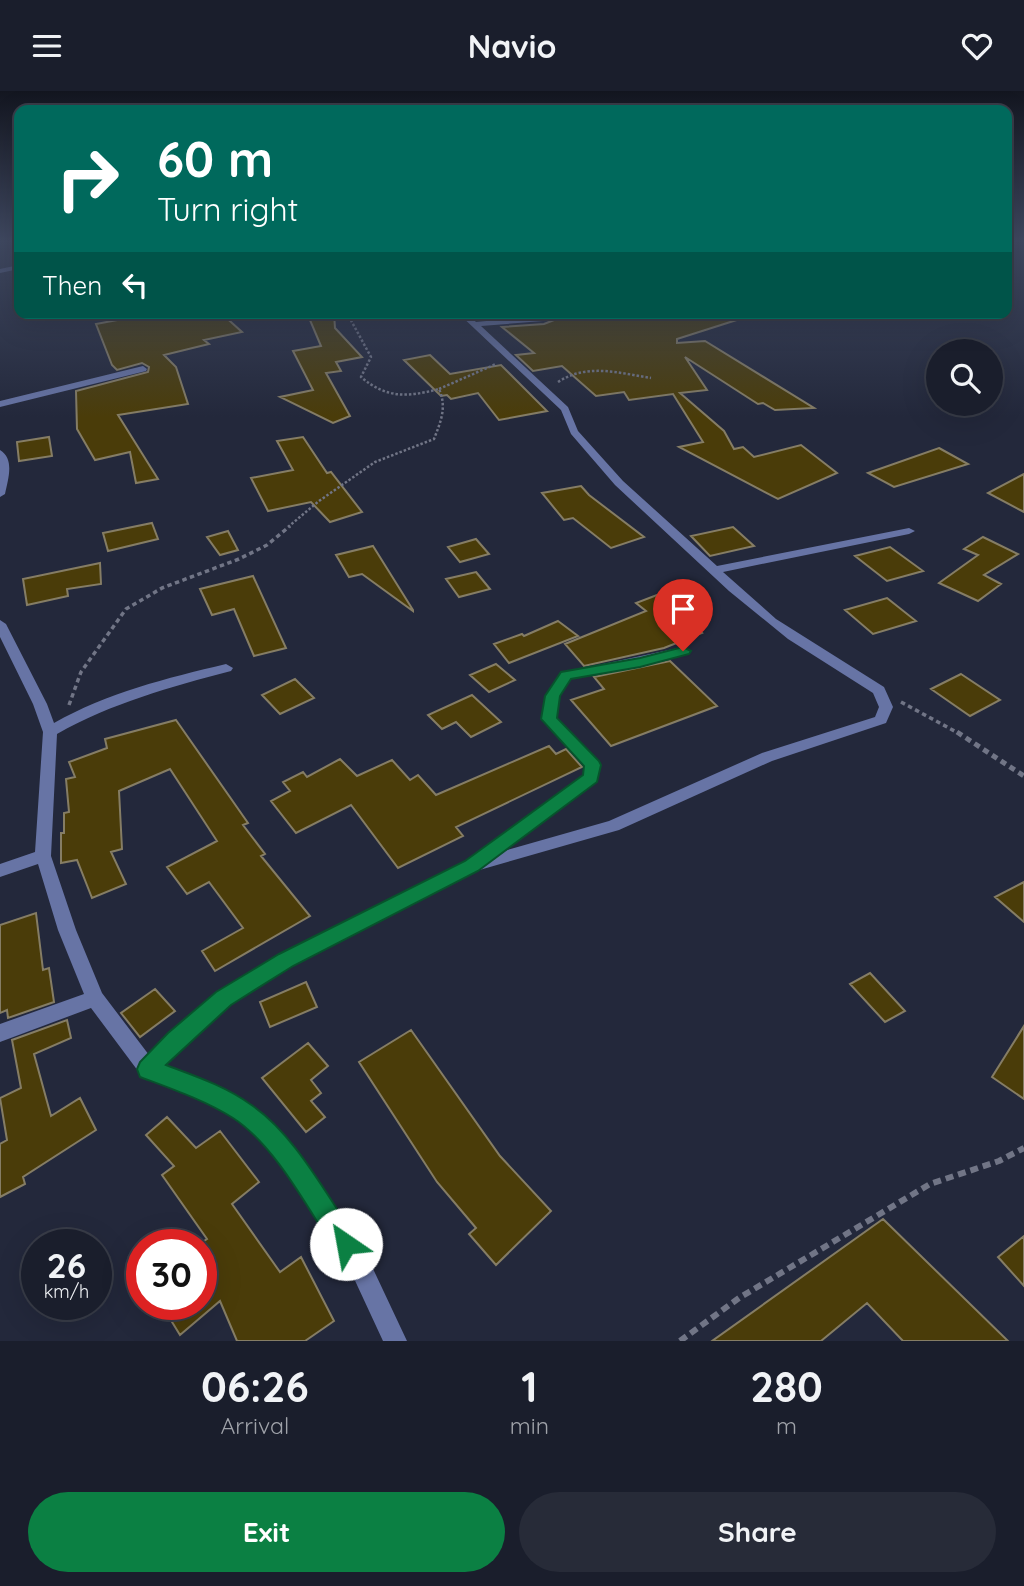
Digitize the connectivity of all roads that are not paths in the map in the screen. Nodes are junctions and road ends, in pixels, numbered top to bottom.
1 (470, 319) edge
2 (543, 319) edge
3 (476, 324) junction
4 (143, 369) dead end
5 (0, 404) edge
6 (0, 453) edge
7 (0, 494) edge
8 (909, 531) dead end
9 (715, 571) junction
10 (0, 624) edge
11 (683, 651) dead end
12 (226, 668) dead end
13 (50, 732) junction
14 (43, 856) junction
15 (471, 866) junction
16 (0, 871) edge
17 (95, 998) junction
18 (0, 1033) edge
19 (148, 1069) junction
20 (395, 1341) edge

1 - 3 street
2 - 3 street
3 - 9 street
4 - 5 street
6 - 7 street
8 - 9 street
9 - 15 street
10 - 13 street
11 - 15 street
12 - 13 street
13 - 14 street
14 - 16 street
14 - 17 street
15 - 19 street
17 - 18 street
17 - 19 street
19 - 20 street

